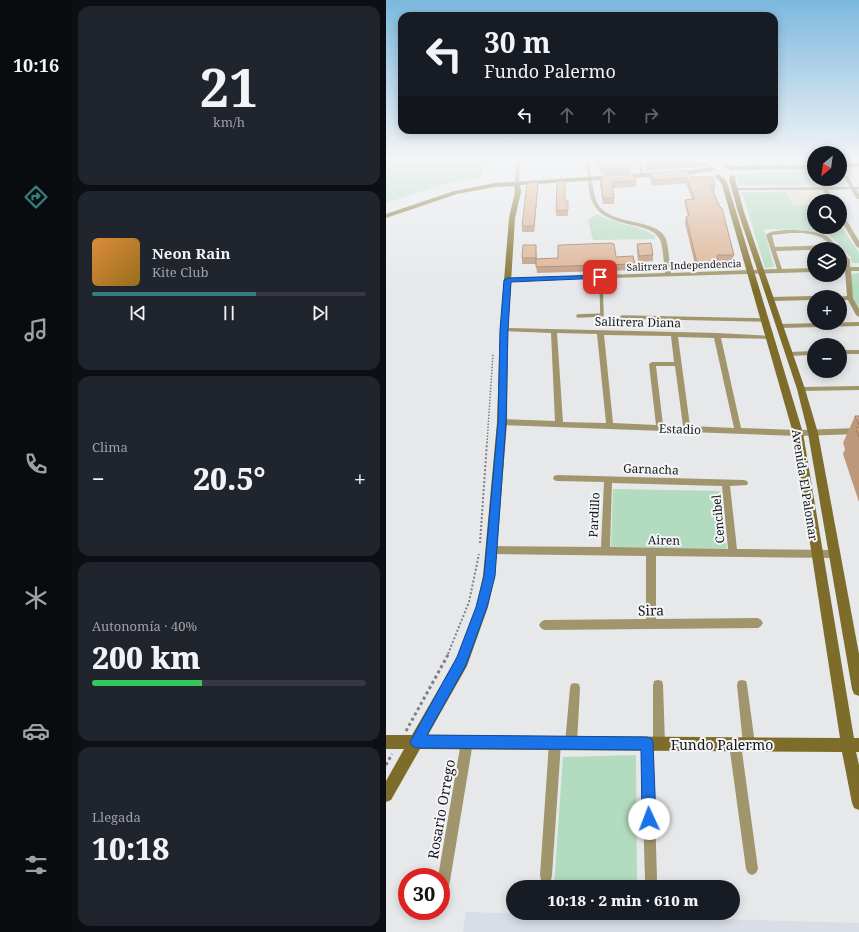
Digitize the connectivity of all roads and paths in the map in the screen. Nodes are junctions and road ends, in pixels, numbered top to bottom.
1 (422, 203) edge
2 (515, 203) edge
3 (595, 203) edge
4 (730, 203) edge
5 (740, 203) edge
6 (386, 216) edge
7 (847, 226) edge
8 (830, 242) edge
9 (859, 246) edge
10 (807, 248) edge
11 (773, 249) junction
12 (847, 260) edge
13 (848, 269) junction
14 (859, 269) edge
15 (807, 270) edge
16 (780, 271) junction
17 (751, 272) junction
18 (761, 272) junction
19 (668, 274) junction
20 (600, 277) junction
21 (508, 280) junction
22 (807, 298) edge
23 (850, 298) joint
24 (770, 299) junction
25 (859, 315) edge
26 (578, 316) dead end
27 (622, 317) dead end
28 (766, 320) junction
29 (859, 324) edge
30 (780, 326) junction
31 (504, 330) junction
32 (554, 331) junction
33 (600, 332) junction
34 (674, 334) junction
35 (717, 335) junction
36 (771, 336) junction
37 (493, 351) dead end
38 (847, 352) edge
39 (859, 352) edge
40 (807, 353) edge
41 (789, 354) junction
42 (678, 364) junction
43 (859, 388) edge
44 (801, 389) junction
45 (502, 422) junction
46 (559, 424) junction
47 (610, 426) junction
48 (660, 428) junction
49 (688, 429) junction
50 (738, 431) junction
51 (859, 431) edge
52 (798, 433) junction
53 (813, 433) junction
54 (557, 478) dead end
55 (608, 480) junction
56 (726, 483) junction
57 (744, 483) dead end
58 (492, 550) junction
59 (605, 551) junction
60 (651, 552) junction
61 (733, 553) junction
62 (816, 554) junction
63 (835, 554) junction
64 (758, 623) dead end
65 (651, 624) junction
66 (544, 625) dead end
67 (658, 685) dead end
68 (742, 685) dead end
69 (575, 688) dead end
70 (859, 689) edge
71 (393, 741) edge
72 (417, 742) junction
73 (467, 742) junction
74 (555, 743) junction
75 (571, 743) junction
76 (653, 743) junction
77 (742, 744) junction
78 (853, 745) edge
79 (386, 756) edge
80 (391, 756) junction
81 (386, 765) edge
82 (386, 795) edge
83 (859, 802) edge
84 (446, 868) edge
85 (752, 869) dead end
86 (546, 875) dead end
87 (651, 879) dead end

1 - 6 street
2 - 21 street
3 - 19 street
4 - 17 street, Avenida El Palomar
5 - 18 street, Avenida El Palomar
7 - 9 street
8 - 11 street
10 - 11 street
11 - 16 street
12 - 13 street
13 - 14 street
13 - 23 street
15 - 16 street, Salitrera Independencia
16 - 18 street, Salitrera Independencia
17 - 18 street, Salitrera Independencia
17 - 19 street, Salitrera Independencia
17 - 28 street, Avenida El Palomar
18 - 24 street, Avenida El Palomar
19 - 20 street, Salitrera Independencia
20 - 21 street, Salitrera Independencia
20 - 26 lane
21 - 31 street
22 - 24 street
23 - 25 street
24 - 30 street, Avenida El Palomar
27 - 28 lane
28 - 36 street, Avenida El Palomar
29 - 30 street
30 - 41 street, Avenida El Palomar
31 - 32 street, Salitrera Diana
31 - 45 street
32 - 33 street, Salitrera Diana
32 - 46 street
33 - 34 street, Salitrera Diana
33 - 47 street
34 - 35 street, Salitrera Diana
34 - 42 street
35 - 36 street, Salitrera Diana
35 - 50 street
36 - 52 street, Avenida El Palomar
37 - 71 path
38 - 39 street
40 - 41 street
41 - 44 street, Avenida El Palomar
42 - 48 street
42 - 49 street
43 - 44 street
44 - 53 street, Avenida El Palomar
45 - 46 street, Estadio
45 - 58 street
46 - 47 street, Estadio
47 - 48 street, Estadio
48 - 49 street, Estadio
49 - 50 street, Estadio
50 - 52 street, Estadio
51 - 53 street, Estadio
52 - 53 street, Estadio
52 - 62 street, Avenida El Palomar
53 - 63 street, Avenida El Palomar
54 - 55 street, Garnacha
55 - 56 street, Garnacha
55 - 59 street, Pardillo
56 - 57 street, Garnacha
56 - 61 street, Cencibel
58 - 59 street, Airen
58 - 72 street
59 - 60 street, Airen
60 - 61 street, Airen
60 - 65 street
61 - 62 street, Airen
62 - 63 street, Airen
62 - 78 street, Avenida El Palomar
63 - 70 street, Avenida El Palomar
64 - 65 street, Sira
65 - 66 street, Sira
67 - 76 street
68 - 77 street
69 - 75 street
71 - 72 street
71 - 80 path
72 - 73 street, Fundo Palermo
72 - 82 street
73 - 74 street, Fundo Palermo
73 - 84 street, Rosario Orrego
74 - 75 street, Fundo Palermo
74 - 86 street
75 - 76 street, Fundo Palermo
76 - 77 street, Fundo Palermo
76 - 87 street
77 - 78 street, Fundo Palermo
77 - 85 street
78 - 83 street, Avenida El Palomar
79 - 80 path
80 - 81 path

